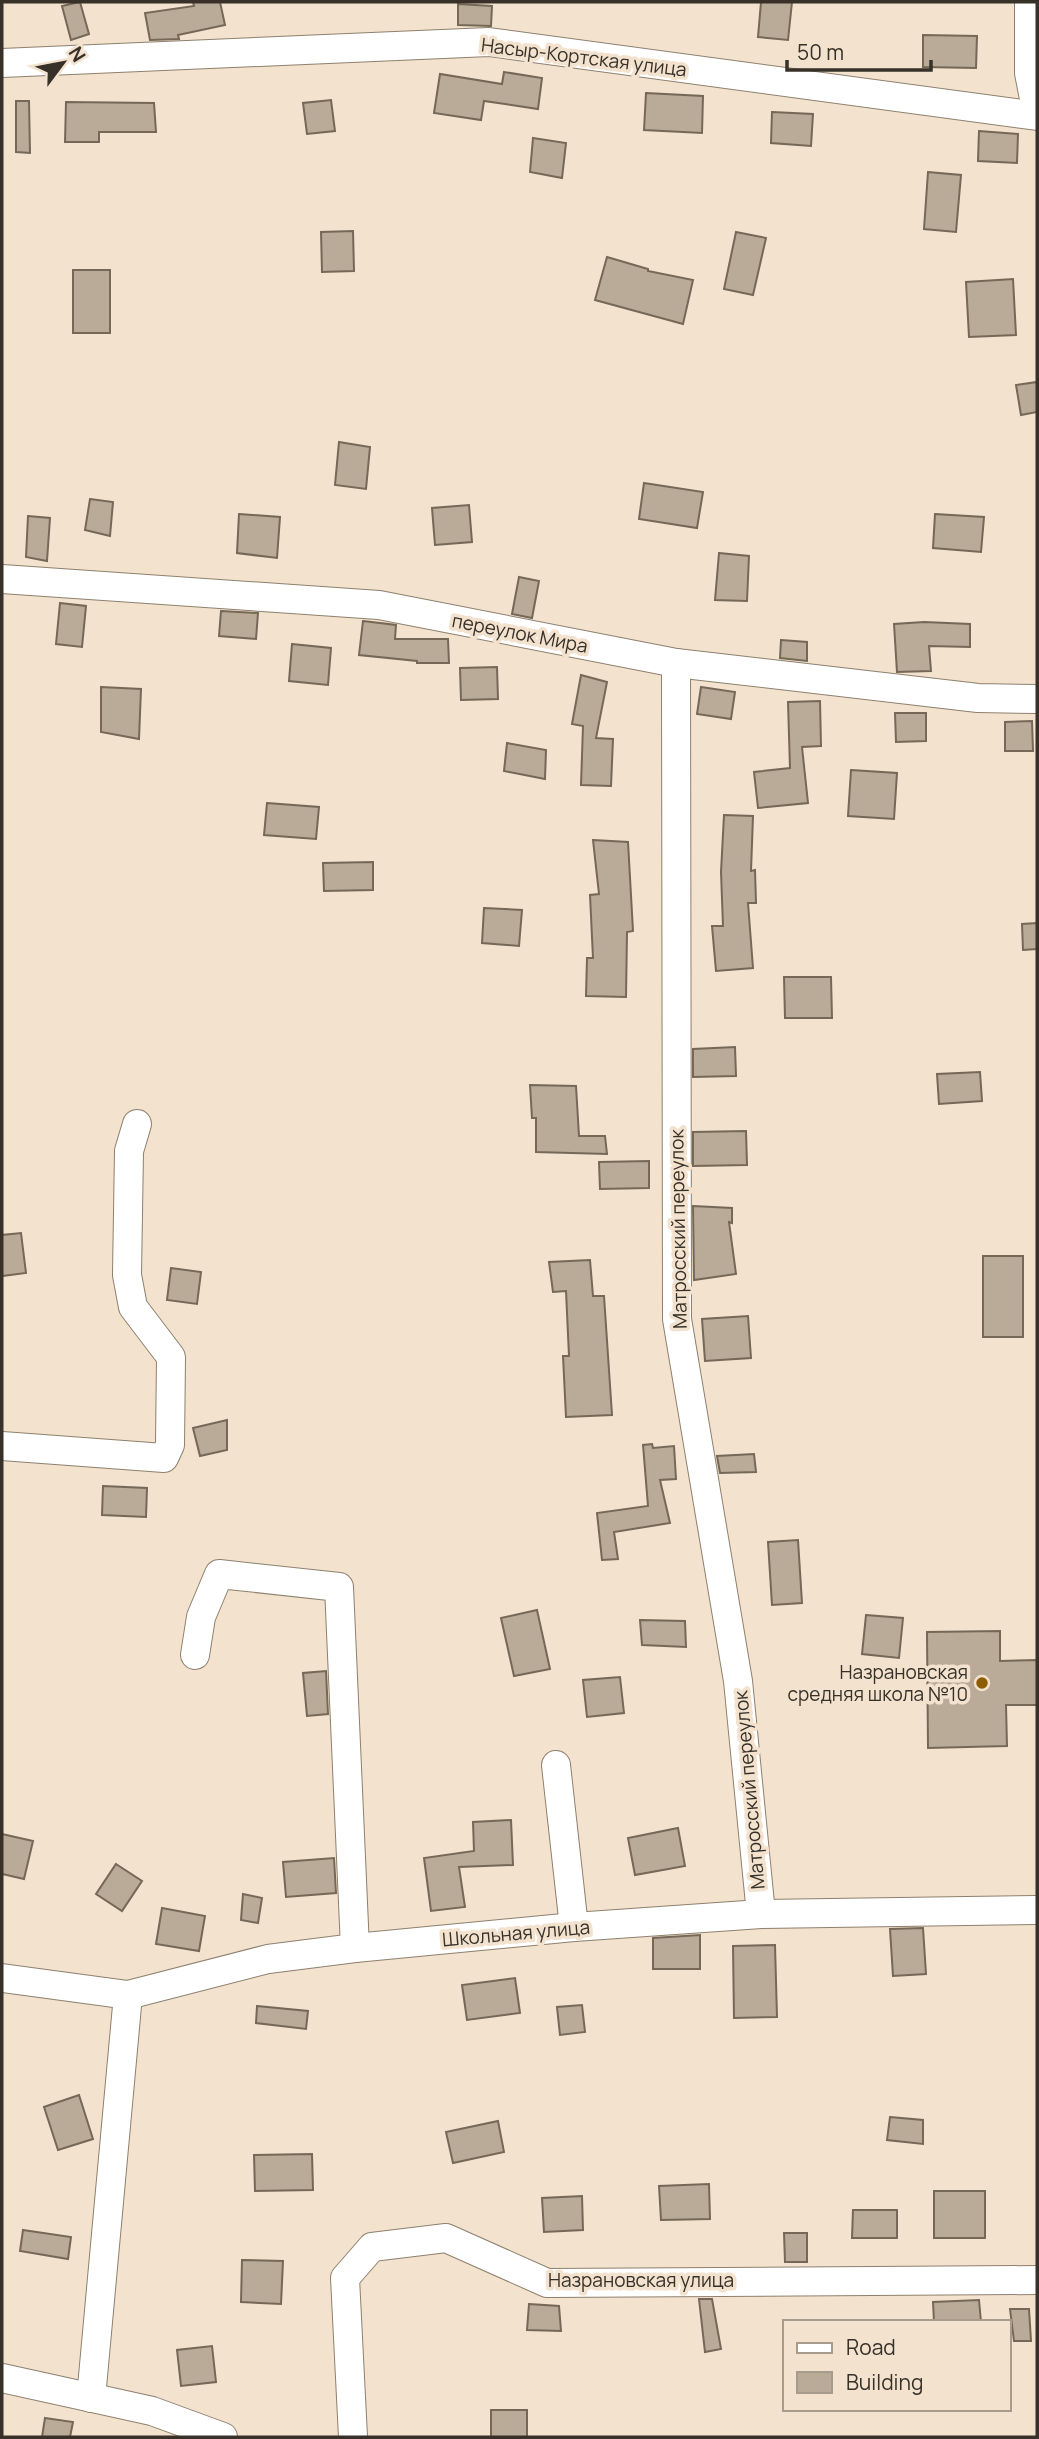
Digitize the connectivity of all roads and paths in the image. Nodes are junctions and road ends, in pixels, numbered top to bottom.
1 (1029, 2) edge
2 (2, 63) edge
3 (1037, 115) edge
4 (2, 579) edge
5 (676, 663) junction
6 (1037, 699) edge
7 (137, 1124) dead end
8 (2, 1446) edge
9 (195, 1655) dead end
10 (556, 1765) dead end
11 (1037, 1910) edge
12 (761, 1914) junction
13 (574, 1927) junction
14 (355, 1948) junction
15 (2, 1978) edge
16 (128, 1995) junction
17 (1037, 2280) edge
18 (2, 2378) edge
19 (92, 2398) junction
20 (223, 2437) edge
21 (353, 2437) edge

1 - 3 street
2 - 3 street, Насыр-Кортская улица
4 - 5 street, переулок Мира
5 - 6 street, переулок Мира
5 - 12 street, Матросский переулок
7 - 8 street
9 - 14 street
10 - 13 street
11 - 12 street, Школьная улица
12 - 13 street, Школьная улица
13 - 14 street, Школьная улица
14 - 16 street, Школьная улица
15 - 16 street, Школьная улица
16 - 19 street
17 - 21 street, Назрановская улица
18 - 19 street
19 - 20 street

